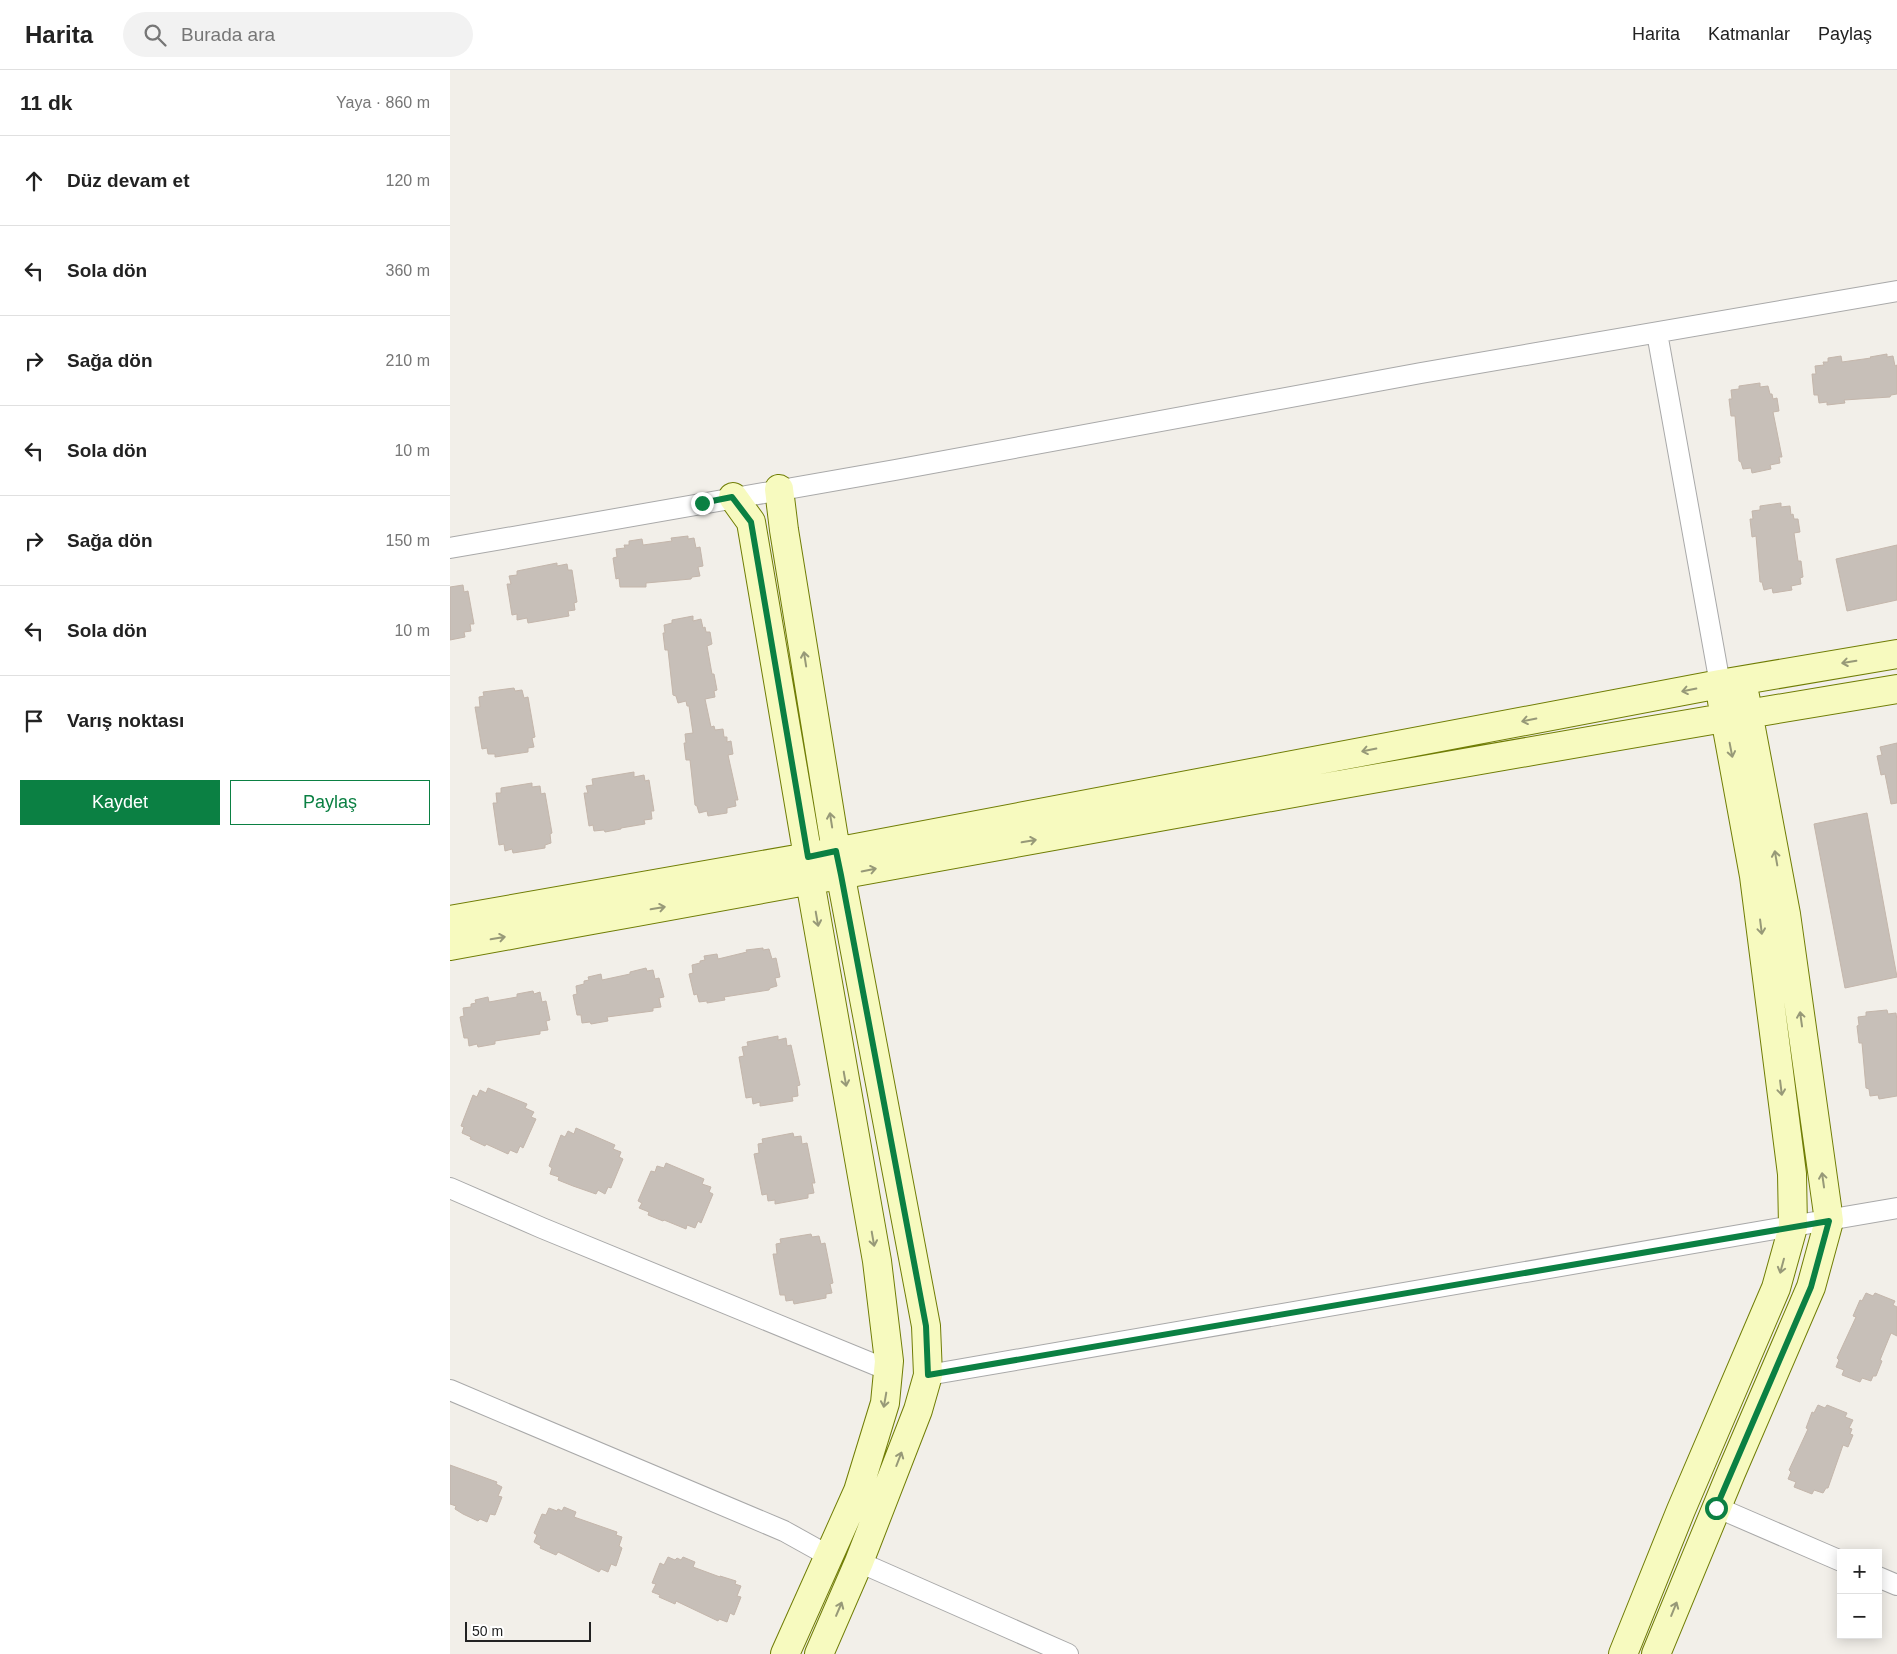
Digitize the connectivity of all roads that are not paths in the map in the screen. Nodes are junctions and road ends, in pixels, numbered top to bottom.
1 (1897, 291) edge
2 (1657, 333) junction
3 (779, 489) junction
4 (732, 497) junction
5 (450, 548) edge
6 (1897, 654) edge
7 (1731, 682) junction
8 (1897, 688) edge
9 (1737, 715) junction
10 (839, 863) junction
11 (809, 869) junction
12 (450, 920) edge
13 (450, 946) edge
14 (450, 1188) edge
15 (1897, 1208) edge
16 (1829, 1221) junction
17 (1793, 1227) junction
18 (888, 1370) junction
19 (928, 1375) junction
20 (450, 1390) edge
21 (1716, 1508) junction
22 (829, 1556) junction
23 (1837, 1559) edge
24 (859, 1562) junction
25 (1882, 1579) edge
26 (1897, 1585) edge
27 (1032, 1647) edge
28 (785, 1654) edge
29 (819, 1654) edge
30 (1068, 1654) edge
31 (1623, 1654) edge
32 (1656, 1654) edge

1 - 2 street
2 - 3 street
2 - 7 street
3 - 4 street
10 -> 3 main road
4 - 5 street
4 - 11 main road
6 -> 7 main road
7 - 9 main road
7 -> 10 main road
8 - 9 main road
10 -> 9 main road
16 -> 9 main road
9 -> 17 main road
10 - 11 main road
10 - 19 main road
11 - 12 main road
13 -> 11 main road
11 -> 18 main road
14 - 18 street
15 - 16 street
16 - 17 street
16 - 21 main road
17 - 19 street
17 -> 31 main road
18 -> 22 main road
24 -> 19 main road
20 - 22 street
21 - 23 street
32 -> 21 main road
22 - 28 main road
24 - 27 street
29 -> 24 main road
25 - 26 street
27 - 30 street

